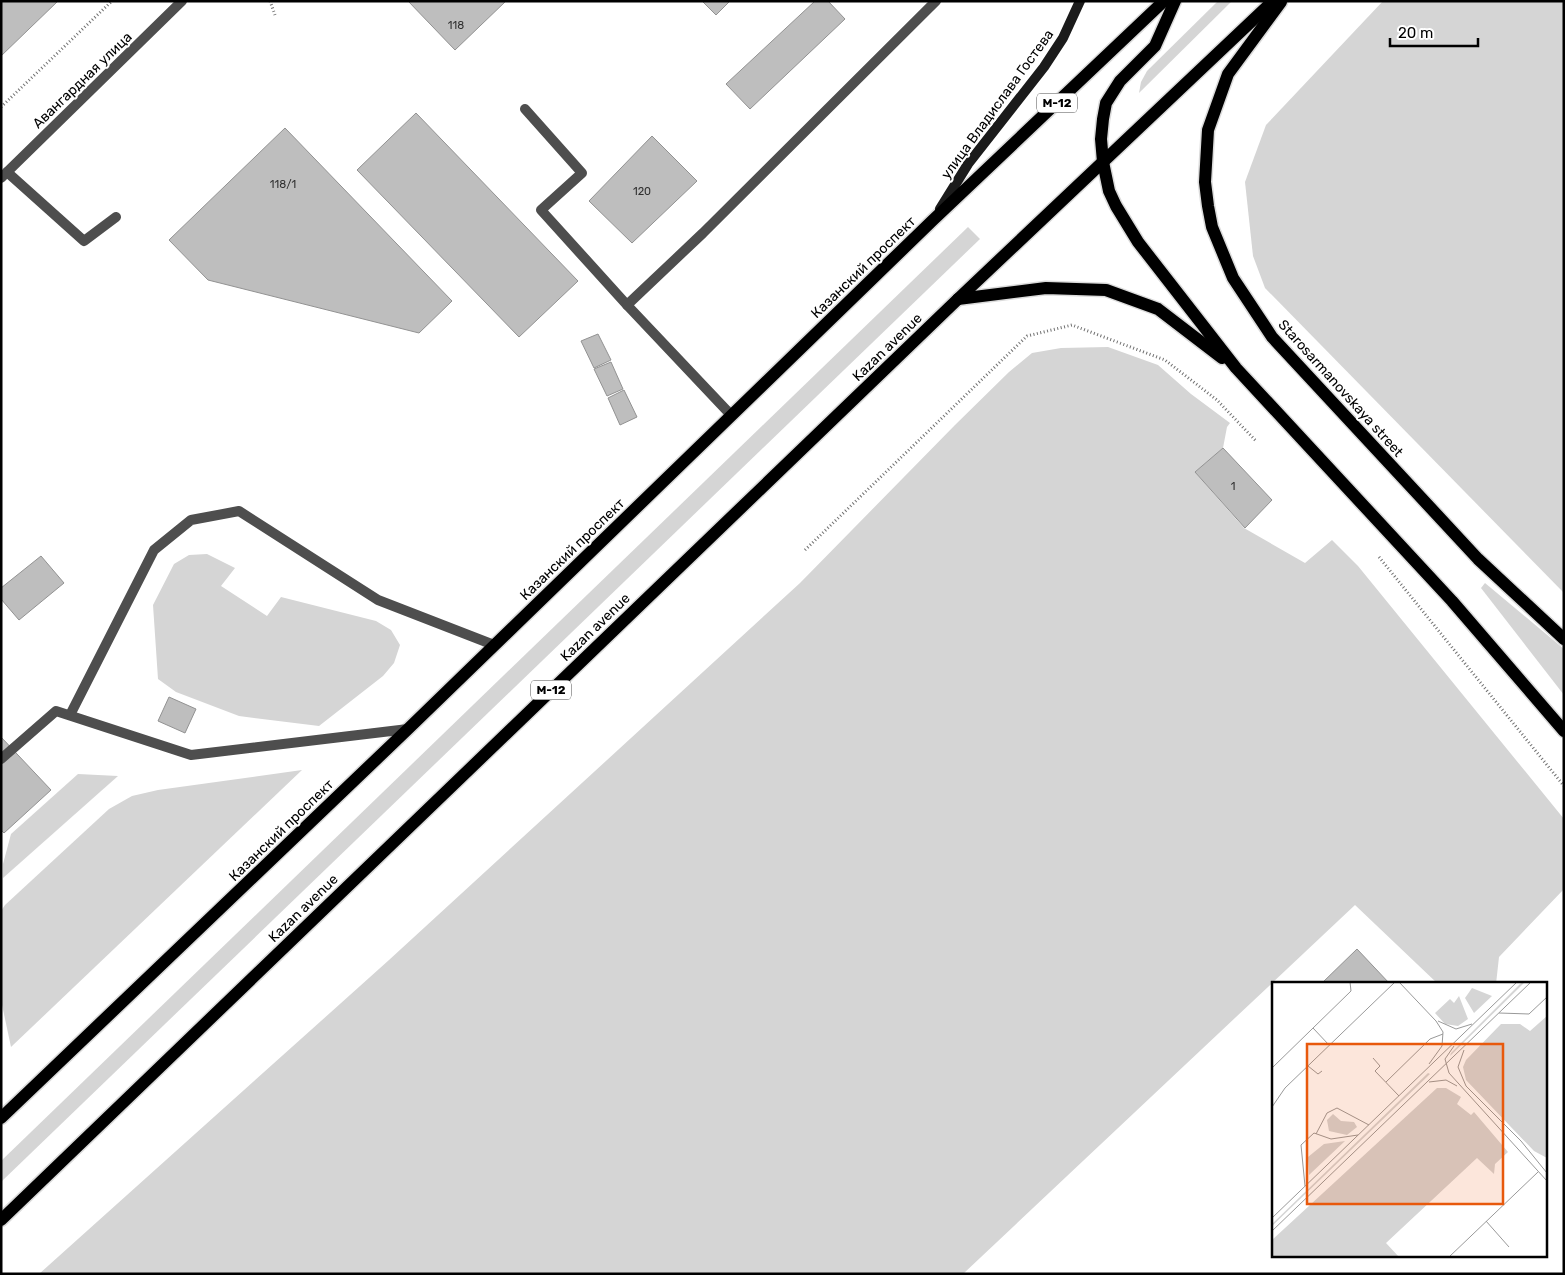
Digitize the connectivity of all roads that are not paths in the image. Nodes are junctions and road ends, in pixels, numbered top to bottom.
1 (936, 1) edge
2 (1080, 1) edge
3 (1164, 1) edge
4 (1175, 1) edge
5 (1273, 1) edge
6 (1281, 1) edge
7 (175, 4) edge
8 (525, 109) dead end
9 (1103, 162) junction
10 (4, 175) edge
11 (116, 217) dead end
12 (933, 220) junction
13 (958, 299) junction
14 (627, 305) junction
15 (1236, 368) junction
16 (731, 415) junction
17 (1564, 639) edge
18 (494, 645) junction
19 (70, 715) junction
20 (408, 729) junction
21 (1564, 731) edge
22 (1, 759) edge
23 (1, 1118) edge
24 (1, 1220) edge

1 - 14 street
2 - 12 main road, улица Владислава Гостева
3 - 12 main road, Казанский проспект / М-12
4 - 9 main road
5 - 9 main road, М-12
6 - 17 main road, Starosarmanovskaya street
7 - 10 street, Авангардная улица
8 - 14 street
9 - 13 main road, Kazan avenue / М-12
9 - 15 main road
10 - 11 street
12 - 16 main road, Казанский проспект / М-12
13 - 15 main road
13 - 24 main road, Kazan avenue / М-12
14 - 16 street
15 - 21 main road
16 - 18 main road, Казанский проспект / М-12
18 - 19 street
18 - 20 main road, Казанский проспект / М-12
19 - 20 street
19 - 22 street
20 - 23 main road, Казанский проспект / М-12

